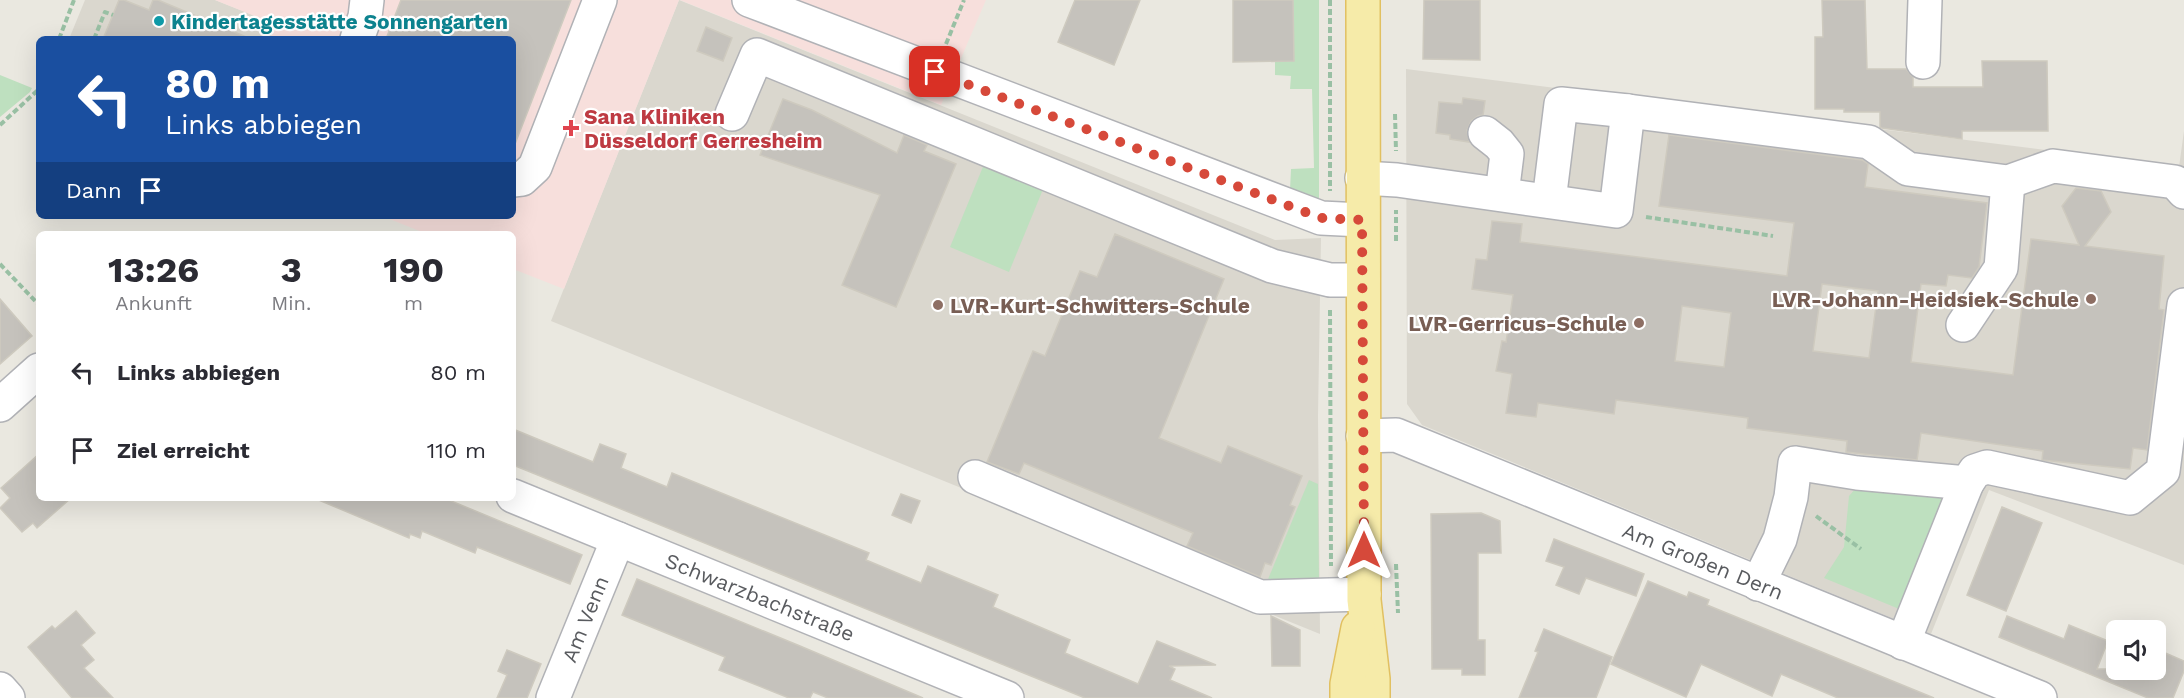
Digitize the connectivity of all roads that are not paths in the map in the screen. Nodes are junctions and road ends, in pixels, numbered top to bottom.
1 (368, 0) edge
2 (600, 0) edge
3 (749, 0) edge
4 (1363, 0) edge
5 (1925, 0) edge
6 (358, 36) edge
7 (1923, 62) dead end
8 (1628, 111) junction
9 (732, 114) dead end
10 (1485, 133) dead end
11 (1362, 178) junction
12 (516, 180) edge
13 (2008, 182) junction
14 (2181, 183) edge
15 (1502, 194) junction
16 (1550, 201) junction
17 (1346, 219) junction
18 (1363, 280) junction
19 (2183, 315) edge
20 (1963, 326) dead end
21 (36, 373) edge
22 (0, 405) edge
23 (1363, 436) junction
24 (2174, 472) edge
25 (975, 477) dead end
26 (1967, 483) junction
27 (516, 497) edge
28 (618, 539) junction
29 (1758, 584) junction
30 (1364, 597) junction
31 (1903, 643) junction
32 (0, 689) edge
33 (8, 698) edge
34 (553, 698) edge
35 (1007, 698) edge
36 (1347, 698) edge
37 (1373, 698) edge
38 (2040, 698) edge

1 - 6 street
2 - 12 street
3 - 17 street
4 - 11 main road
5 - 7 street
8 - 13 street
8 - 16 street
8 - 16 street
9 - 18 street
10 - 15 street
11 - 15 street
11 - 17 main road
13 - 14 street
13 - 20 street
15 - 16 street
17 - 18 main road
18 - 23 main road
19 - 24 street
21 - 22 street
23 - 29 street, Am Großen Dern
23 - 30 main road
24 - 26 street
25 - 30 street
26 - 29 street
26 - 31 street
27 - 28 street, Schwarzbachstraße
28 - 34 street, Am Venn
28 - 35 street, Schwarzbachstraße
29 - 31 street, Am Großen Dern
30 - 36 main road
30 - 37 main road
31 - 38 street, Am Großen Dern
32 - 33 street

